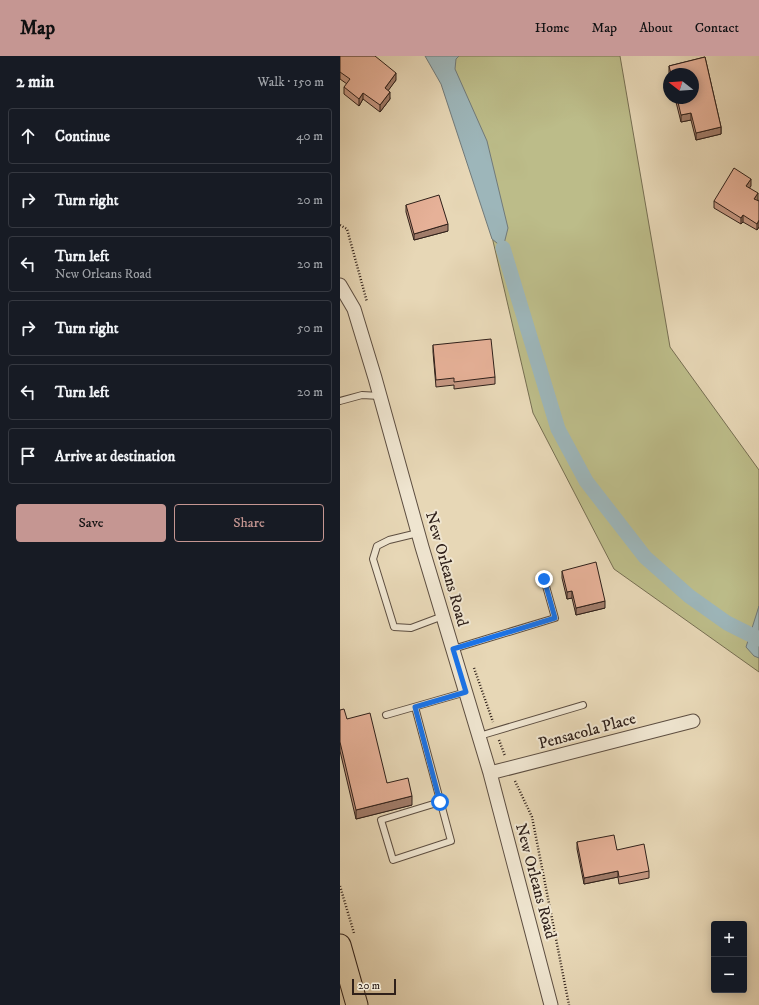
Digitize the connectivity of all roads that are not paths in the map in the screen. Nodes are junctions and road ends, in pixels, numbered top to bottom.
1 (340, 285) edge
2 (380, 396) junction
3 (340, 401) edge
4 (418, 533) junction
5 (544, 579) dead end
6 (443, 616) junction
7 (453, 649) junction
8 (466, 692) junction
9 (583, 705) dead end
10 (415, 707) junction
11 (386, 715) dead end
12 (692, 721) dead end
13 (479, 736) junction
14 (490, 773) junction
15 (440, 802) junction
16 (340, 945) edge
17 (357, 1005) edge
18 (550, 1005) edge

1 - 2 street, New Orleans Road
2 - 3 lane
2 - 4 street, New Orleans Road
4 - 6 street, New Orleans Road
4 - 6 lane
5 - 7 lane
6 - 7 street, New Orleans Road
7 - 8 street, New Orleans Road
8 - 10 lane
8 - 13 street, New Orleans Road
9 - 13 lane
10 - 11 lane
10 - 15 lane
12 - 14 street, Pensacola Place
13 - 14 street, New Orleans Road
14 - 18 street, New Orleans Road
15 - 15 lane
16 - 17 highway

